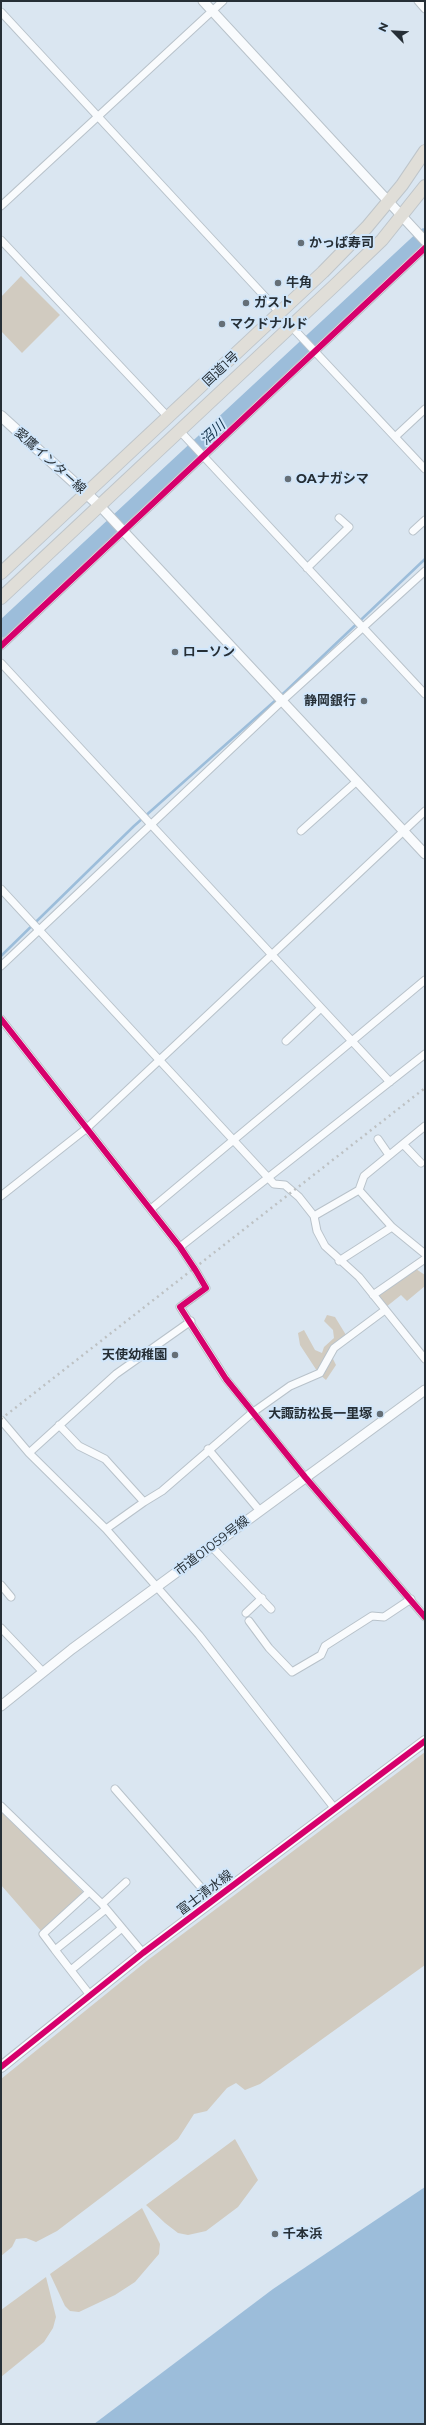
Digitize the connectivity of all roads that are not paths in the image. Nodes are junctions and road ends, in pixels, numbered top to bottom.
1 (203, 1) edge
2 (223, 1) edge
3 (418, 1) edge
4 (425, 9) edge
5 (212, 11) junction
6 (1, 12) edge
7 (98, 118) junction
8 (425, 151) edge
9 (425, 186) edge
10 (388, 202) junction
11 (1, 206) edge
12 (402, 216) junction
13 (1, 240) edge
14 (425, 241) edge
15 (425, 248) edge
16 (281, 314) junction
17 (291, 326) junction
18 (315, 351) junction
19 (425, 409) edge
20 (1, 416) edge
21 (169, 418) junction
22 (183, 434) junction
23 (395, 437) junction
24 (201, 455) junction
25 (425, 469) edge
26 (86, 494) junction
27 (104, 510) junction
28 (339, 518) dead end
29 (425, 520) edge
30 (124, 530) junction
31 (413, 531) dead end
32 (307, 568) junction
33 (425, 571) edge
34 (1, 573) edge
35 (1, 598) edge
36 (363, 627) junction
37 (1, 646) edge
38 (1, 663) edge
39 (425, 694) edge
40 (283, 700) junction
41 (357, 781) junction
42 (425, 811) edge
43 (151, 824) junction
44 (301, 831) dead end
45 (404, 831) junction
46 (425, 854) edge
47 (1, 890) edge
48 (39, 931) junction
49 (270, 956) junction
50 (1, 966) edge
51 (425, 980) edge
52 (321, 1008) junction
53 (1, 1019) edge
54 (286, 1041) dead end
55 (353, 1041) junction
56 (425, 1054) edge
57 (160, 1059) junction
58 (390, 1082) junction
59 (425, 1126) edge
60 (87, 1128) junction
61 (378, 1139) dead end
62 (234, 1140) junction
63 (403, 1144) junction
64 (389, 1155) junction
65 (422, 1164) dead end
66 (269, 1178) junction
67 (359, 1190) junction
68 (1, 1196) edge
69 (151, 1210) junction
70 (314, 1216) junction
71 (392, 1226) junction
72 (180, 1247) junction
73 (425, 1254) edge
74 (425, 1259) edge
75 (339, 1261) junction
76 (373, 1295) junction
77 (385, 1310) junction
78 (191, 1321) junction
79 (425, 1358) edge
80 (425, 1390) edge
81 (252, 1413) junction
82 (1, 1420) edge
83 (59, 1425) junction
84 (7, 1427) junction
85 (1, 1432) edge
86 (208, 1449) junction
87 (29, 1453) junction
88 (305, 1477) junction
89 (144, 1502) junction
90 (260, 1511) junction
91 (106, 1529) junction
92 (212, 1547) junction
93 (1, 1585) edge
94 (157, 1587) junction
95 (11, 1597) dead end
96 (262, 1598) junction
97 (411, 1599) junction
98 (271, 1609) dead end
99 (246, 1613) dead end
100 (425, 1617) edge
101 (249, 1621) dead end
102 (1, 1628) edge
103 (43, 1672) junction
104 (1, 1706) edge
105 (425, 1741) edge
106 (116, 1789) dead end
107 (1, 1806) edge
108 (335, 1809) junction
109 (126, 1882) dead end
110 (89, 1892) junction
111 (213, 1901) junction
112 (104, 1906) junction
113 (122, 1928) junction
114 (55, 1950) junction
115 (143, 1953) junction
116 (70, 1970) junction
117 (90, 1995) junction
118 (1, 2067) edge

1 - 5 street
2 - 5 street
3 - 4 street
5 - 7 street
5 - 10 street
6 - 7 street
7 - 11 street
7 - 16 street
8 - 10 highway, 国道1号
9 - 12 highway, 国道1号
10 - 12 street
10 - 16 highway, 国道1号
12 - 14 street
12 - 17 highway, 国道1号
13 - 21 street
15 - 18 street
16 - 21 highway, 国道1号
17 - 18 street
17 - 22 highway, 国道1号
18 - 23 street
18 - 24 street
19 - 23 street
20 - 26 main road, 愛鷹インター線
21 - 26 highway, 国道1号
22 - 24 street
22 - 27 highway, 国道1号
23 - 25 street
24 - 30 street
24 - 32 street
26 - 27 main road, 愛鷹インター線
26 - 34 highway, 国道1号
27 - 30 street
27 - 35 highway, 国道1号
28 - 32 street
29 - 31 street
30 - 37 street
30 - 40 street
32 - 36 street
33 - 36 street
36 - 39 street
36 - 40 street
38 - 43 street
40 - 41 street
40 - 43 street
41 - 44 street
41 - 45 street
42 - 45 street
43 - 48 street
43 - 49 street
45 - 46 street
45 - 49 street
47 - 48 street
48 - 50 street
48 - 57 street
49 - 52 street
49 - 57 street
51 - 55 street
52 - 54 street
52 - 55 street
53 - 60 street
55 - 58 street
55 - 62 street
56 - 58 street
57 - 60 street
57 - 62 street
58 - 66 street
59 - 63 street
60 - 68 street
60 - 69 street
61 - 64 street
62 - 66 street
62 - 69 street
63 - 64 street
63 - 65 street
64 - 67 street
66 - 70 street
66 - 72 street
67 - 70 street
67 - 71 street
69 - 72 street
70 - 75 street
71 - 73 street
71 - 75 street
72 - 78 street
74 - 76 street
75 - 76 street
76 - 77 street
77 - 79 street
77 - 81 street
78 - 81 street
78 - 83 street
80 - 88 street, 市道01059号線
81 - 86 street
81 - 88 street
82 - 84 street
83 - 87 street
83 - 89 street
84 - 85 street
84 - 87 street
86 - 89 street
86 - 90 street
87 - 91 street
88 - 90 street, 市道01059号線
88 - 97 street
89 - 91 street
90 - 92 street, 市道01059号線
91 - 94 street
92 - 94 street, 市道01059号線
92 - 96 street
93 - 95 street
94 - 103 street, 市道01059号線
94 - 108 street
96 - 98 street
96 - 99 street
97 - 100 street
97 - 101 street
102 - 103 street
103 - 104 street, 市道01059号線
105 - 108 main road, 富士清水線
106 - 111 street
107 - 110 street
108 - 111 main road, 富士清水線
109 - 112 street
110 - 112 street
110 - 114 street
111 - 115 main road, 富士清水線
112 - 113 street
112 - 114 street
113 - 115 street
113 - 116 street
114 - 116 street
115 - 117 main road, 富士清水線
116 - 117 street
117 - 118 main road, 富士清水線

